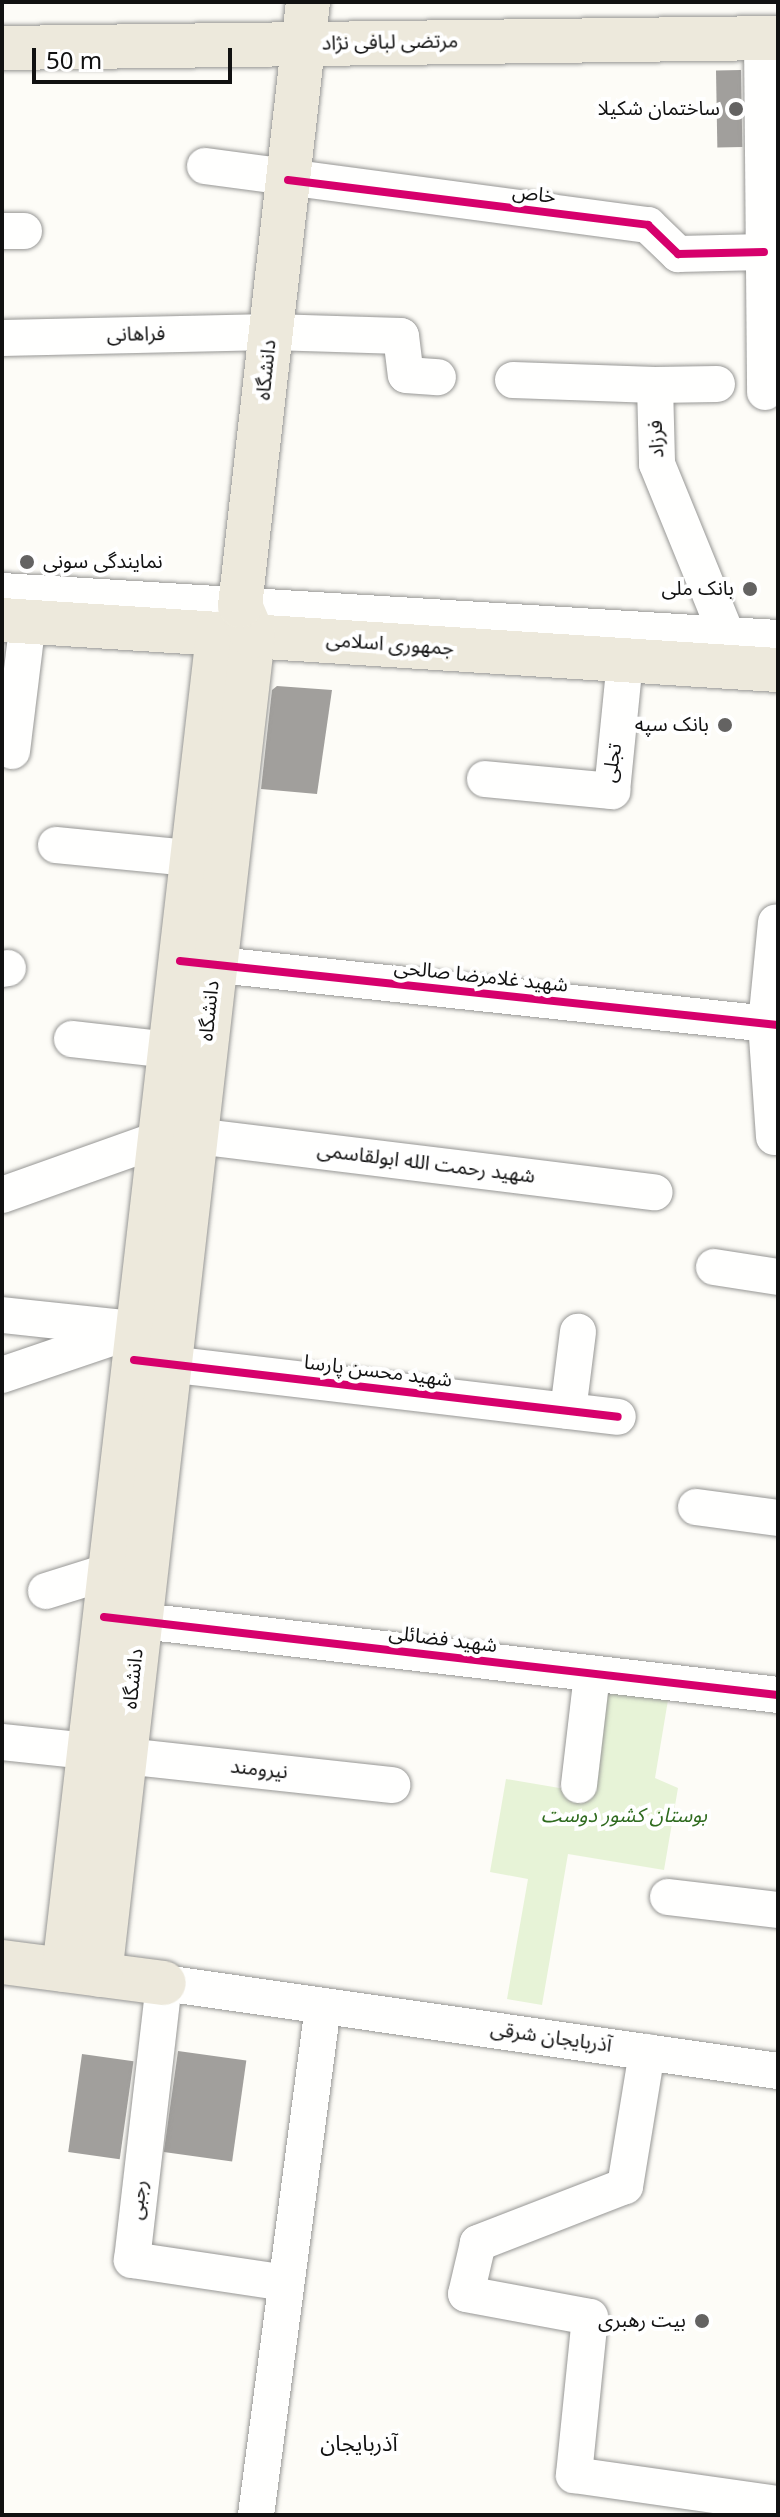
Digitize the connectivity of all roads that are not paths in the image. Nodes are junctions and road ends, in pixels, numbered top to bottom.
1 (305, 23) edge
2 (770, 38) edge
3 (2, 48) edge
4 (205, 166) dead end
5 (288, 180) junction
6 (764, 252) junction
7 (271, 332) junction
8 (771, 336) edge
9 (2, 338) edge
10 (438, 377) dead end
11 (513, 380) dead end
12 (717, 384) dead end
13 (655, 385) junction
14 (765, 392) dead end
15 (11, 611) edge
16 (237, 625) junction
17 (778, 638) edge
18 (748, 657) edge
19 (625, 660) junction
20 (12, 751) dead end
21 (485, 779) dead end
22 (56, 845) dead end
23 (210, 861) junction
24 (776, 922) dead end
25 (198, 963) junction
26 (772, 1024) edge
27 (72, 1039) dead end
28 (188, 1052) junction
29 (178, 1137) junction
30 (774, 1137) dead end
31 (655, 1192) dead end
32 (2, 1195) edge
33 (714, 1267) dead end
34 (778, 1277) edge
35 (2, 1315) edge
36 (578, 1332) dead end
37 (154, 1347) junction
38 (2, 1375) edge
39 (568, 1411) junction
40 (618, 1417) dead end
41 (696, 1507) dead end
42 (778, 1518) edge
43 (129, 1565) junction
44 (46, 1591) dead end
45 (123, 1618) junction
46 (592, 1674) junction
47 (778, 1695) edge
48 (2, 1742) edge
49 (107, 1753) junction
50 (392, 1785) dead end
51 (579, 1785) dead end
52 (668, 1897) dead end
53 (778, 1910) edge
54 (2, 1962) edge
55 (82, 1973) junction
56 (164, 1983) junction
57 (323, 2006) junction
58 (647, 2052) junction
59 (778, 2071) edge
60 (286, 2283) junction
61 (778, 2504) edge
62 (256, 2515) edge

1 - 2 main road, مرتضی لبافی نژاد
1 - 3 main road, مرتضی لبافی نژاد
1 - 5 main road, دانشگاه
2 - 6 street
4 - 5 street, خاص
5 - 6 street, خاص
5 - 7 main road, دانشگاه
6 - 8 street
7 - 9 street, فراهانی
7 - 10 street, فراهانی
7 - 16 main road, دانشگاه
8 - 14 street
11 - 13 street
12 - 13 street
13 - 18 street, فرزاد
15 - 16 main road, جمهوری اسلامی
15 - 20 street
16 - 18 street
16 - 19 main road, جمهوری اسلامی
16 - 23 main road, دانشگاه
17 - 18 street
18 - 19 main road, جمهوری اسلامی
19 - 21 street, تجلی
22 - 23 street
23 - 25 main road, دانشگاه
24 - 26 street
25 - 26 street, شهید غلامرضا صالحی
25 - 28 main road, دانشگاه
26 - 30 street
27 - 28 street
28 - 29 main road, دانشگاه
29 - 31 street, شهید رحمت الله ابولقاسمی
29 - 32 street
29 - 37 main road, دانشگاه
33 - 34 street
35 - 37 street, شهید محسن پارسا
36 - 39 street
37 - 38 street
37 - 39 street, شهید محسن پارسا
37 - 43 main road, دانشگاه
39 - 40 street, شهید محسن پارسا
41 - 42 street
43 - 44 street
43 - 45 main road, دانشگاه
45 - 46 street, شهید فضائلی
45 - 49 main road, دانشگاه
46 - 47 street, شهید فضائلی
46 - 51 street
48 - 49 street, نیرومند
49 - 50 street, نیرومند
49 - 55 main road, دانشگاه
52 - 53 street
54 - 55 main road
55 - 56 main road
56 - 57 street, آذربایجان شرقی
56 - 60 street, رجبی
57 - 58 street, آذربایجان شرقی
57 - 60 street
58 - 59 street, آذربایجان شرقی
58 - 61 street
60 - 62 street

